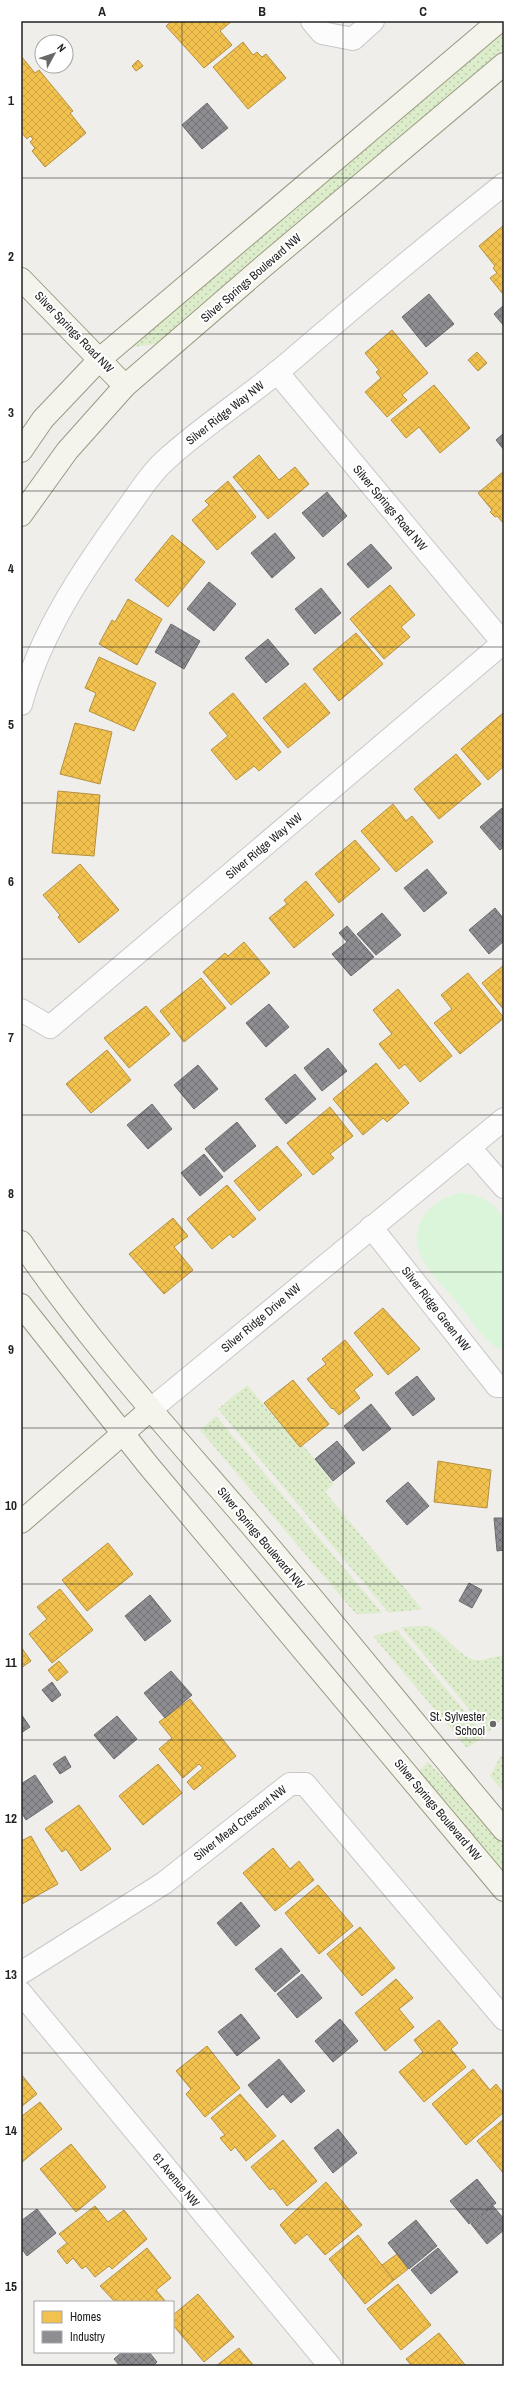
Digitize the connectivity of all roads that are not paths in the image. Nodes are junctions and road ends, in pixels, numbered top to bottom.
1 (312, 21) edge
2 (373, 21) edge
3 (499, 21) edge
4 (504, 64) edge
5 (504, 184) edge
6 (21, 279) edge
7 (100, 360) junction
8 (277, 372) junction
9 (125, 386) junction
10 (21, 451) edge
11 (21, 515) edge
12 (504, 643) edge
13 (21, 704) edge
14 (21, 1010) edge
15 (504, 1119) edge
16 (470, 1148) junction
17 (504, 1187) edge
18 (371, 1227) junction
19 (21, 1242) edge
20 (21, 1305) edge
21 (504, 1386) edge
22 (151, 1408) junction
23 (122, 1432) junction
24 (21, 1522) edge
25 (504, 1830) edge
26 (504, 1890) edge
27 (21, 1973) edge
28 (21, 1993) edge
29 (504, 2019) edge
30 (330, 2366) edge

1 - 2 street
3 - 7 street
4 - 9 street, Silver Springs Boulevard NW
5 - 8 street, Silver Ridge Way NW
6 - 7 street, Silver Springs Road NW
7 - 9 street, Silver Springs Road NW
7 - 10 street
8 - 12 street, Silver Springs Road NW
8 - 13 street, Silver Ridge Way NW
9 - 11 street, Silver Springs Boulevard NW
12 - 14 street, Silver Ridge Way NW
15 - 16 street, Silver Ridge Drive NW
16 - 17 street
16 - 18 street, Silver Ridge Drive NW
18 - 21 street, Silver Ridge Green NW
18 - 22 street, Silver Ridge Drive NW
19 - 22 street, Silver Springs Boulevard NW
20 - 23 street, Silver Springs Boulevard NW
22 - 23 street, Silver Ridge Drive NW
22 - 25 street, Silver Springs Boulevard NW
23 - 24 street, Silver Ridge Drive NW
23 - 26 street, Silver Springs Boulevard NW
27 - 29 street, Silver Mead Crescent NW
28 - 30 street, 61 Avenue NW

